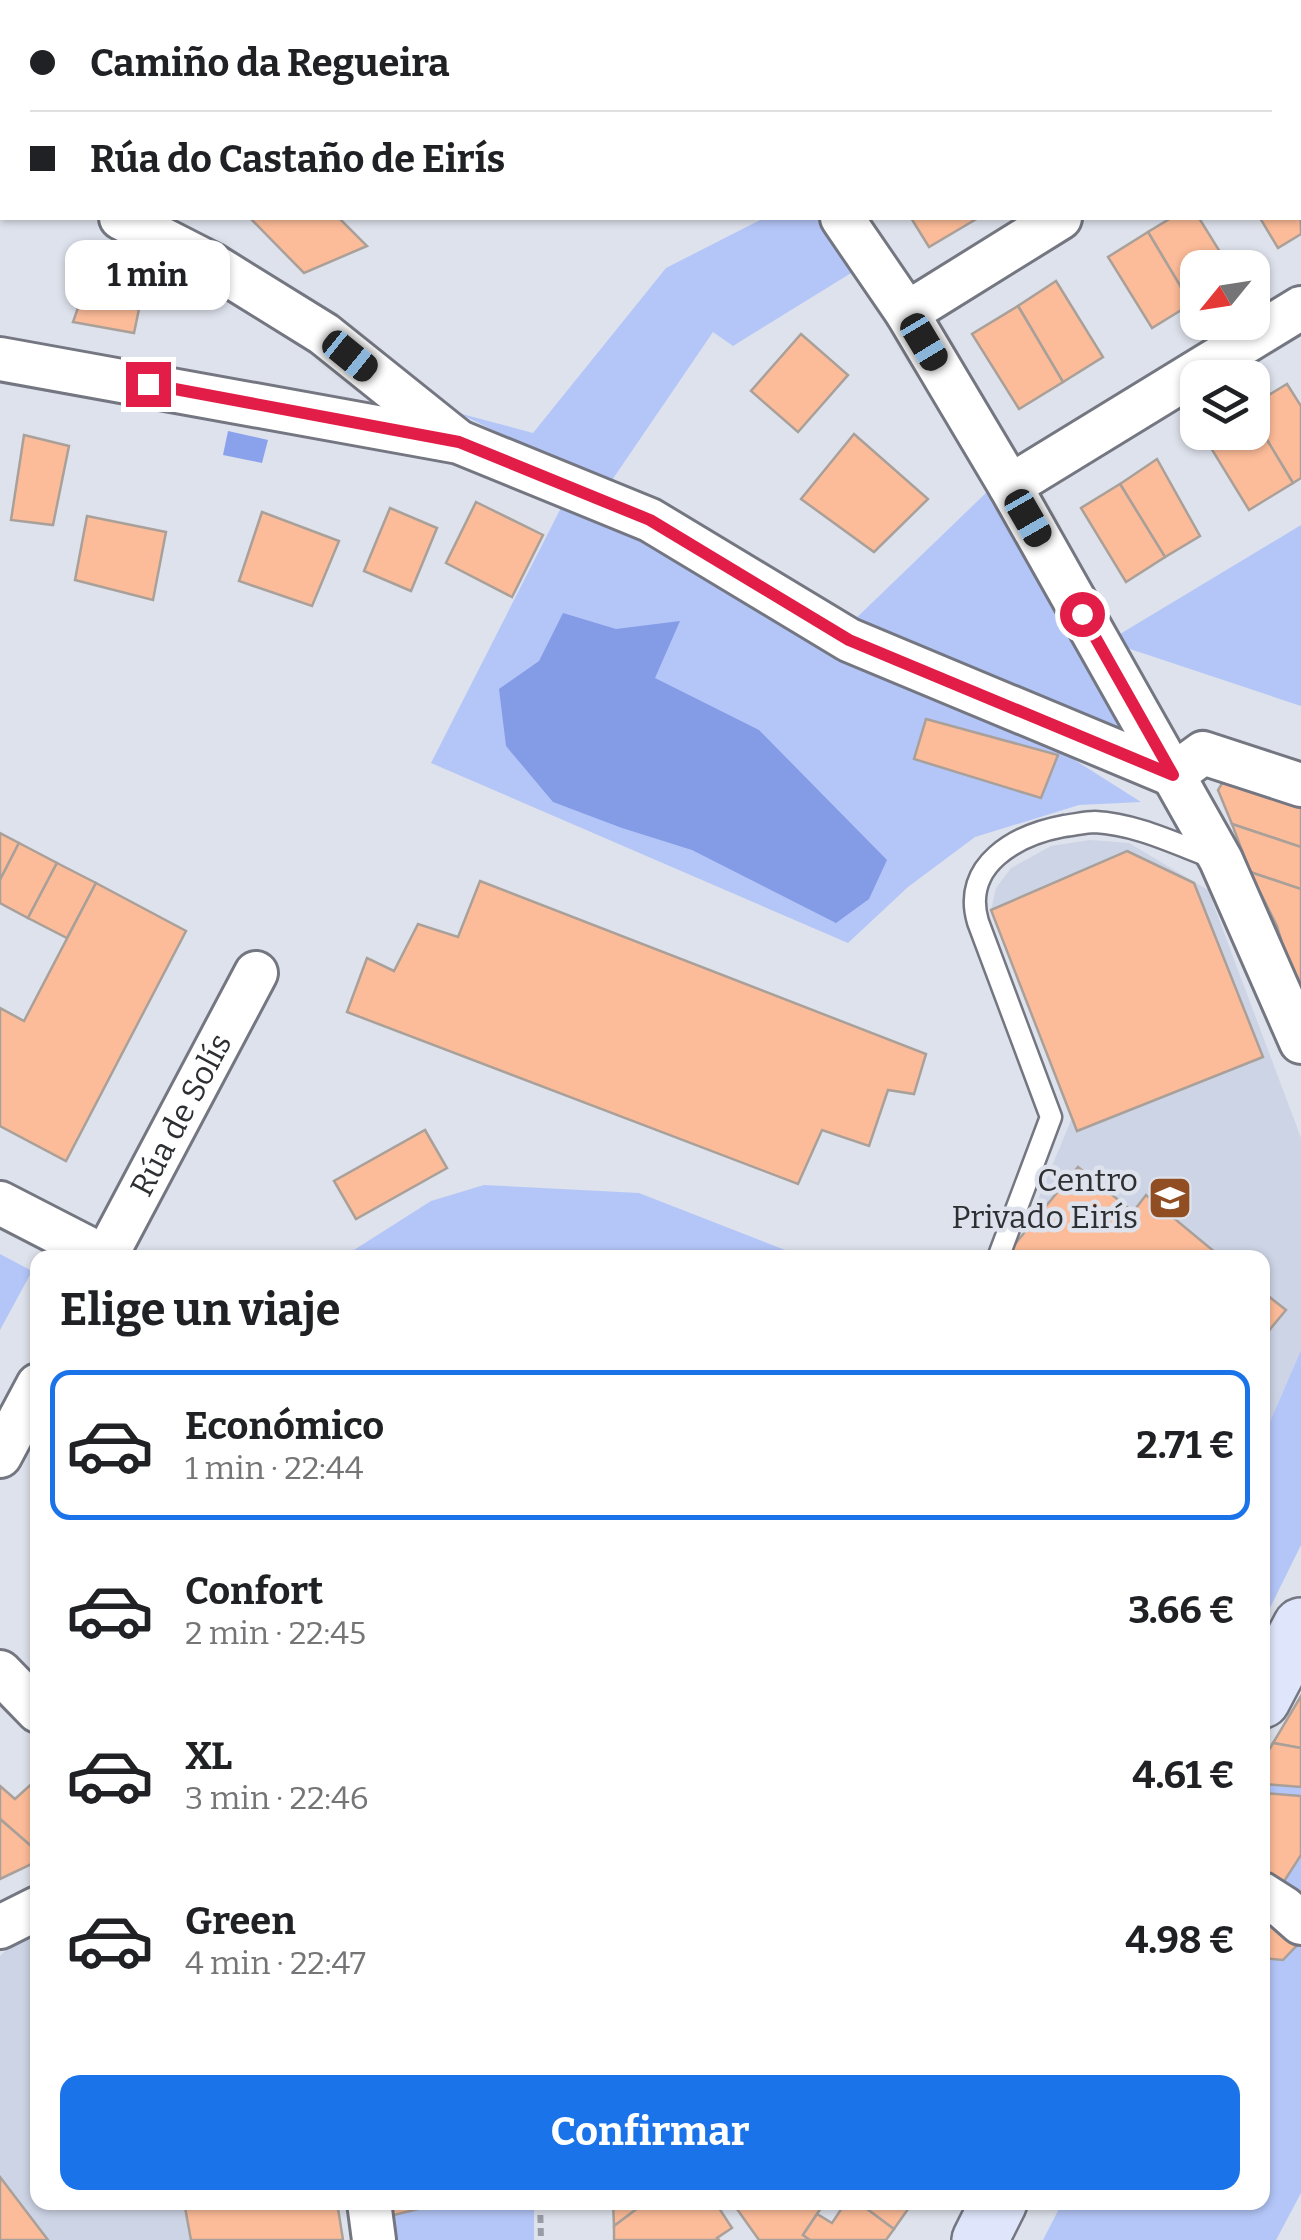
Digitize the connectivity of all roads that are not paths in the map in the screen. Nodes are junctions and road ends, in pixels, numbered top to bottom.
1 (125, 220) edge
2 (843, 220) edge
3 (1057, 220) edge
4 (1301, 308) edge
5 (907, 313) junction
6 (0, 359) edge
7 (459, 442) junction
8 (1010, 486) junction
9 (1173, 775) junction
10 (1301, 784) edge
11 (1222, 860) junction
12 (256, 974) dead end
13 (1301, 1042) edge
14 (0, 1202) edge
15 (92, 1250) edge
16 (109, 1250) edge
17 (1001, 1250) edge
18 (30, 1400) edge
19 (0, 1456) edge
20 (0, 1672) edge
21 (30, 1703) edge
22 (1270, 1899) edge
23 (30, 1912) edge
24 (1301, 1923) edge
25 (0, 1927) edge
26 (370, 2210) edge
27 (995, 2210) edge
28 (374, 2240) edge
29 (980, 2240) edge

1 - 7 street
2 - 5 street
3 - 5 street
4 - 8 street
5 - 8 street
6 - 7 street
7 - 9 street
8 - 9 street
9 - 10 street
9 - 11 street
11 - 13 street
11 - 17 lane
12 - 16 street, Rúa de Solís
14 - 15 street
18 - 19 street
20 - 21 street
22 - 24 street
23 - 25 street
26 - 28 street
27 - 29 street

